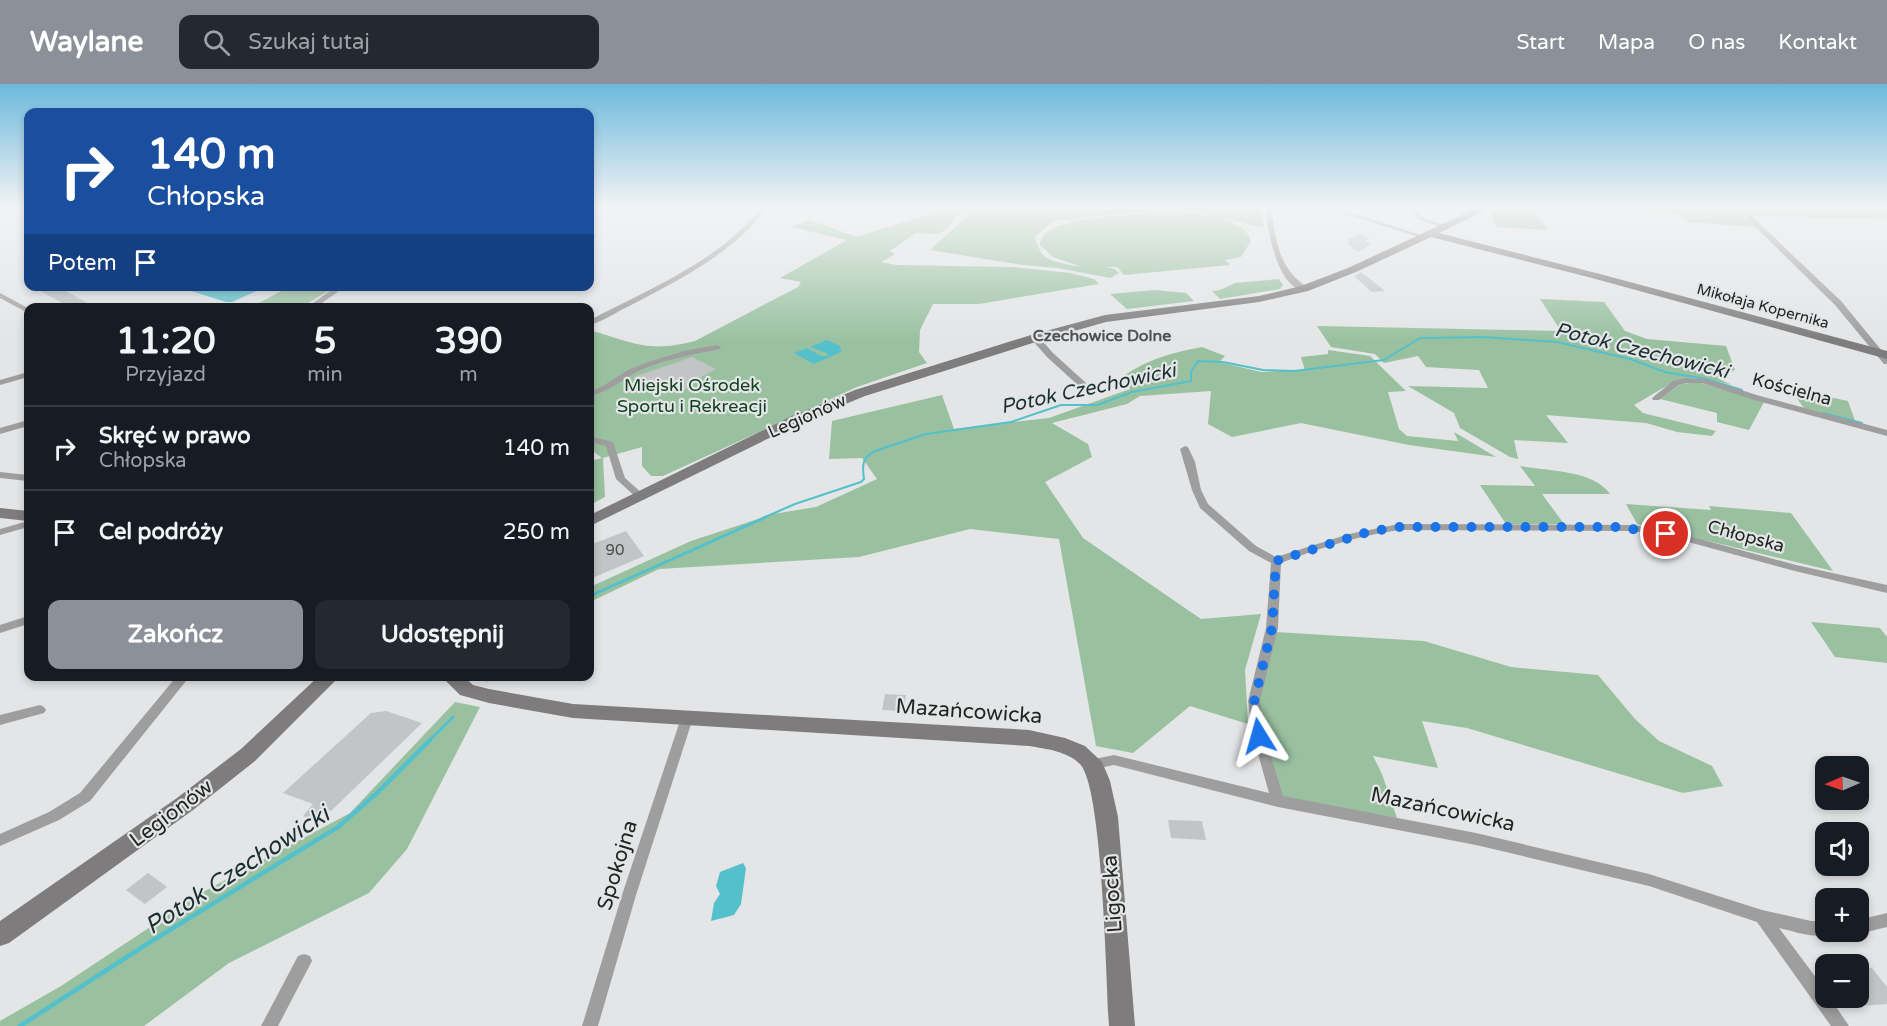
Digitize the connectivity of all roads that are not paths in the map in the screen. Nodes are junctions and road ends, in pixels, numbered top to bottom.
1 (716, 252) edge
2 (1277, 252) edge
3 (1387, 252) edge
4 (1497, 252) edge
5 (1785, 252) edge
6 (1304, 289) junction
7 (336, 291) edge
8 (0, 295) edge
9 (11, 301) junction
10 (317, 303) edge
11 (0, 304) edge
12 (24, 309) edge
13 (594, 321) edge
14 (1035, 338) junction
15 (717, 346) dead end
16 (1885, 356) edge
17 (24, 375) edge
18 (0, 383) edge
19 (1083, 385) dead end
20 (594, 393) edge
21 (1656, 398) dead end
22 (24, 424) edge
23 (0, 431) edge
24 (1887, 433) edge
25 (594, 440) edge
26 (1185, 449) dead end
27 (0, 475) edge
28 (24, 478) edge
29 (640, 497) junction
30 (0, 513) edge
31 (24, 516) edge
32 (594, 518) edge
33 (24, 525) edge
34 (0, 532) edge
35 (1276, 561) junction
36 (1887, 589) edge
37 (24, 621) edge
38 (0, 629) edge
39 (180, 681) edge
40 (326, 681) edge
41 (456, 681) edge
42 (40, 710) dead end
43 (687, 718) junction
44 (0, 720) edge
45 (1094, 764) junction
46 (1278, 801) junction
47 (0, 840) edge
48 (1762, 917) junction
49 (1887, 920) edge
50 (1869, 924) edge
51 (1815, 928) edge
52 (0, 934) edge
53 (304, 961) dead end
54 (269, 1026) edge
55 (590, 1026) edge
56 (1122, 1026) edge
57 (1841, 1026) edge

1 - 13 street
2 - 6 street
3 - 6 street, Legionów
4 - 16 street, Mikołaja Kopernika
5 - 16 street
6 - 14 street, Legionów
7 - 10 street
8 - 9 street
9 - 11 street
9 - 12 street
14 - 19 street
14 - 29 street, Legionów
15 - 20 street
17 - 18 street
21 - 24 street, Kościelna
22 - 23 street
25 - 29 street
26 - 35 street
27 - 28 street
29 - 32 street, Legionów
30 - 31 street
33 - 34 street
35 - 36 street, Chłopska
35 - 46 street
37 - 38 street
39 - 47 street
40 - 52 street, Legionów
41 - 43 street, Mazańcowicka
42 - 44 street
43 - 45 street, Mazańcowicka
43 - 55 street, Spokojna
45 - 46 street, Mazańcowicka
45 - 56 street, Ligocka
46 - 48 street, Mazańcowicka
48 - 51 street, Mazańcowicka
48 - 57 street
49 - 50 street
53 - 54 street

